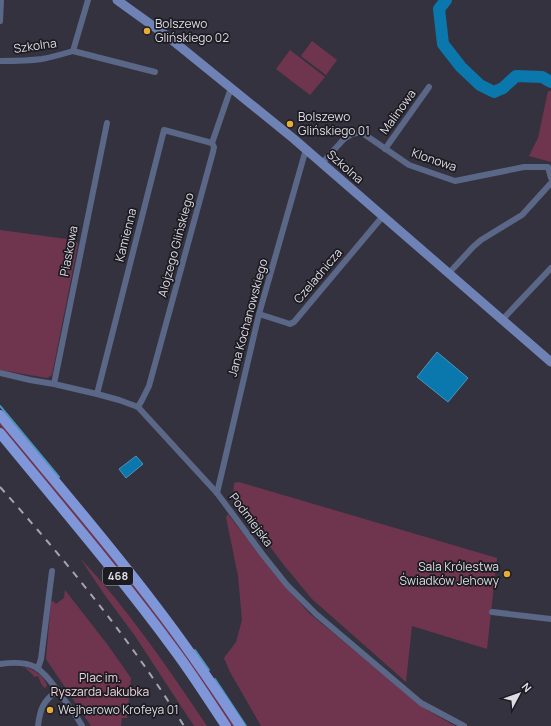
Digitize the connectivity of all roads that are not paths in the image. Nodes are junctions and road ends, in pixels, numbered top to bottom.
1 (1, 0) edge
2 (88, 0) edge
3 (117, 0) edge
4 (0, 21) edge
5 (73, 51) junction
6 (0, 62) edge
7 (154, 72) dead end
8 (429, 87) dead end
9 (231, 88) junction
10 (106, 123) dead end
11 (212, 143) junction
12 (306, 149) junction
13 (385, 149) junction
14 (322, 163) junction
15 (551, 178) edge
16 (551, 183) edge
17 (382, 216) junction
18 (551, 268) edge
19 (449, 273) junction
20 (259, 314) junction
21 (503, 319) junction
22 (551, 362) edge
23 (0, 373) edge
24 (54, 384) junction
25 (97, 394) junction
26 (138, 407) junction
27 (0, 414) edge
28 (0, 434) edge
29 (217, 493) junction
30 (52, 570) dead end
31 (492, 612) dead end
32 (551, 619) edge
33 (0, 664) edge
34 (38, 668) junction
35 (57, 691) junction
36 (38, 726) edge
37 (82, 726) edge
38 (226, 726) edge
39 (240, 726) edge
40 (464, 726) edge

1 - 4 street
2 - 5 street, Szkolna
3 - 9 street, Szkolna
5 - 6 street, Szkolna
5 - 7 street, Szkolna
8 - 13 street, Malinowa
9 - 11 street, Alojzego Glińskiego
9 - 12 street, Szkolna
10 - 24 street, Piaskowa
11 - 25 street, Kamienna
11 - 26 street, Alojzego Glińskiego
12 - 14 street, Szkolna
12 - 20 street, Jana Kochanowskiego
13 - 14 street, Klonowa
13 - 15 street, Klonowa
14 - 17 street, Szkolna
16 - 19 street
17 - 19 street, Szkolna
17 - 20 street, Czeladnicza
18 - 21 street
19 - 21 street, Szkolna
20 - 29 street, Jana Kochanowskiego
21 - 22 street, Szkolna
23 - 24 street, Podmiejska
24 - 25 street, Podmiejska
25 - 26 street, Podmiejska
26 - 29 street, Podmiejska
27 - 39 main road, 468
28 - 38 main road, 468
29 - 40 street, Podmiejska
30 - 34 street
31 - 32 street
33 - 34 street
34 - 35 street
35 - 36 street
35 - 37 street

